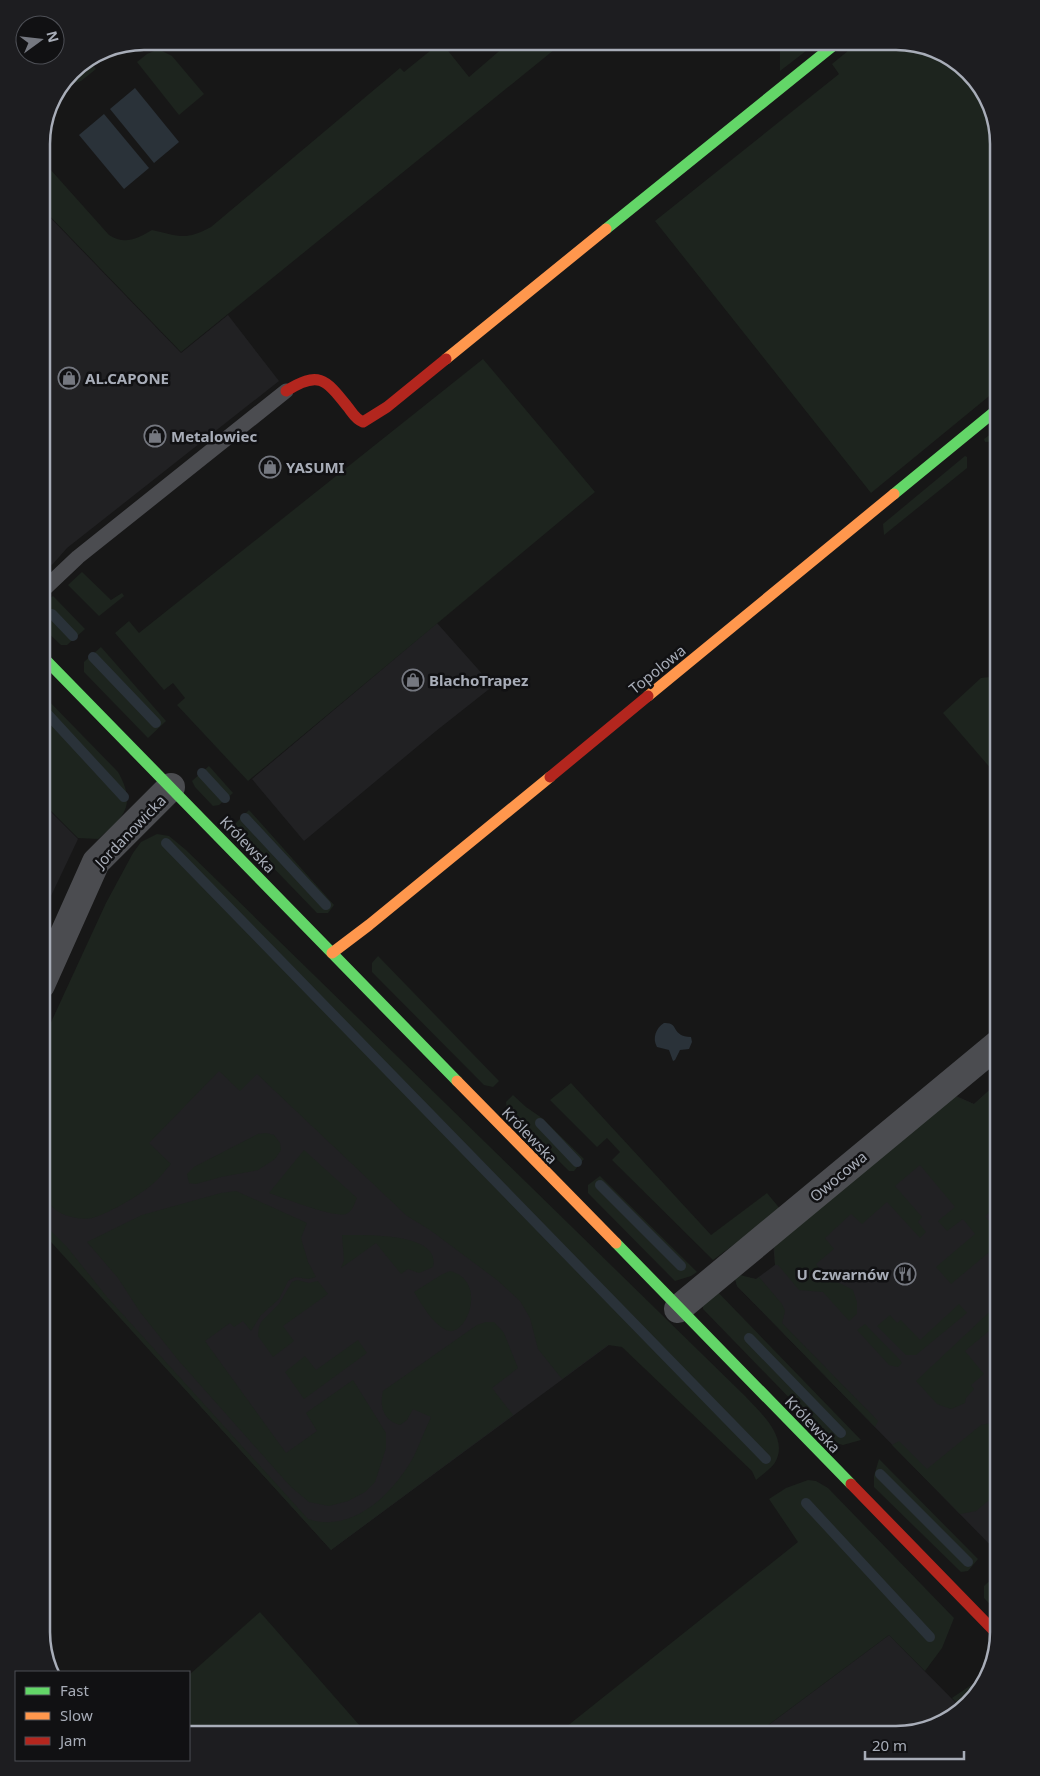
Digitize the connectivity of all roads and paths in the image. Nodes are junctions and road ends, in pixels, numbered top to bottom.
1 (829, 50) edge
2 (286, 391) joint
3 (990, 415) edge
4 (50, 583) edge
5 (50, 664) edge
6 (171, 788) junction
7 (332, 953) junction
8 (50, 965) edge
9 (990, 1050) edge
10 (678, 1308) junction
11 (990, 1627) edge

1 - 2 street
2 - 4 lane
3 - 7 street, Topolowa
5 - 6 street, Królewska
6 - 7 street, Królewska
6 - 8 street, Jordanowicka
7 - 10 street, Królewska
9 - 10 street, Owocowa
10 - 11 street, Królewska

